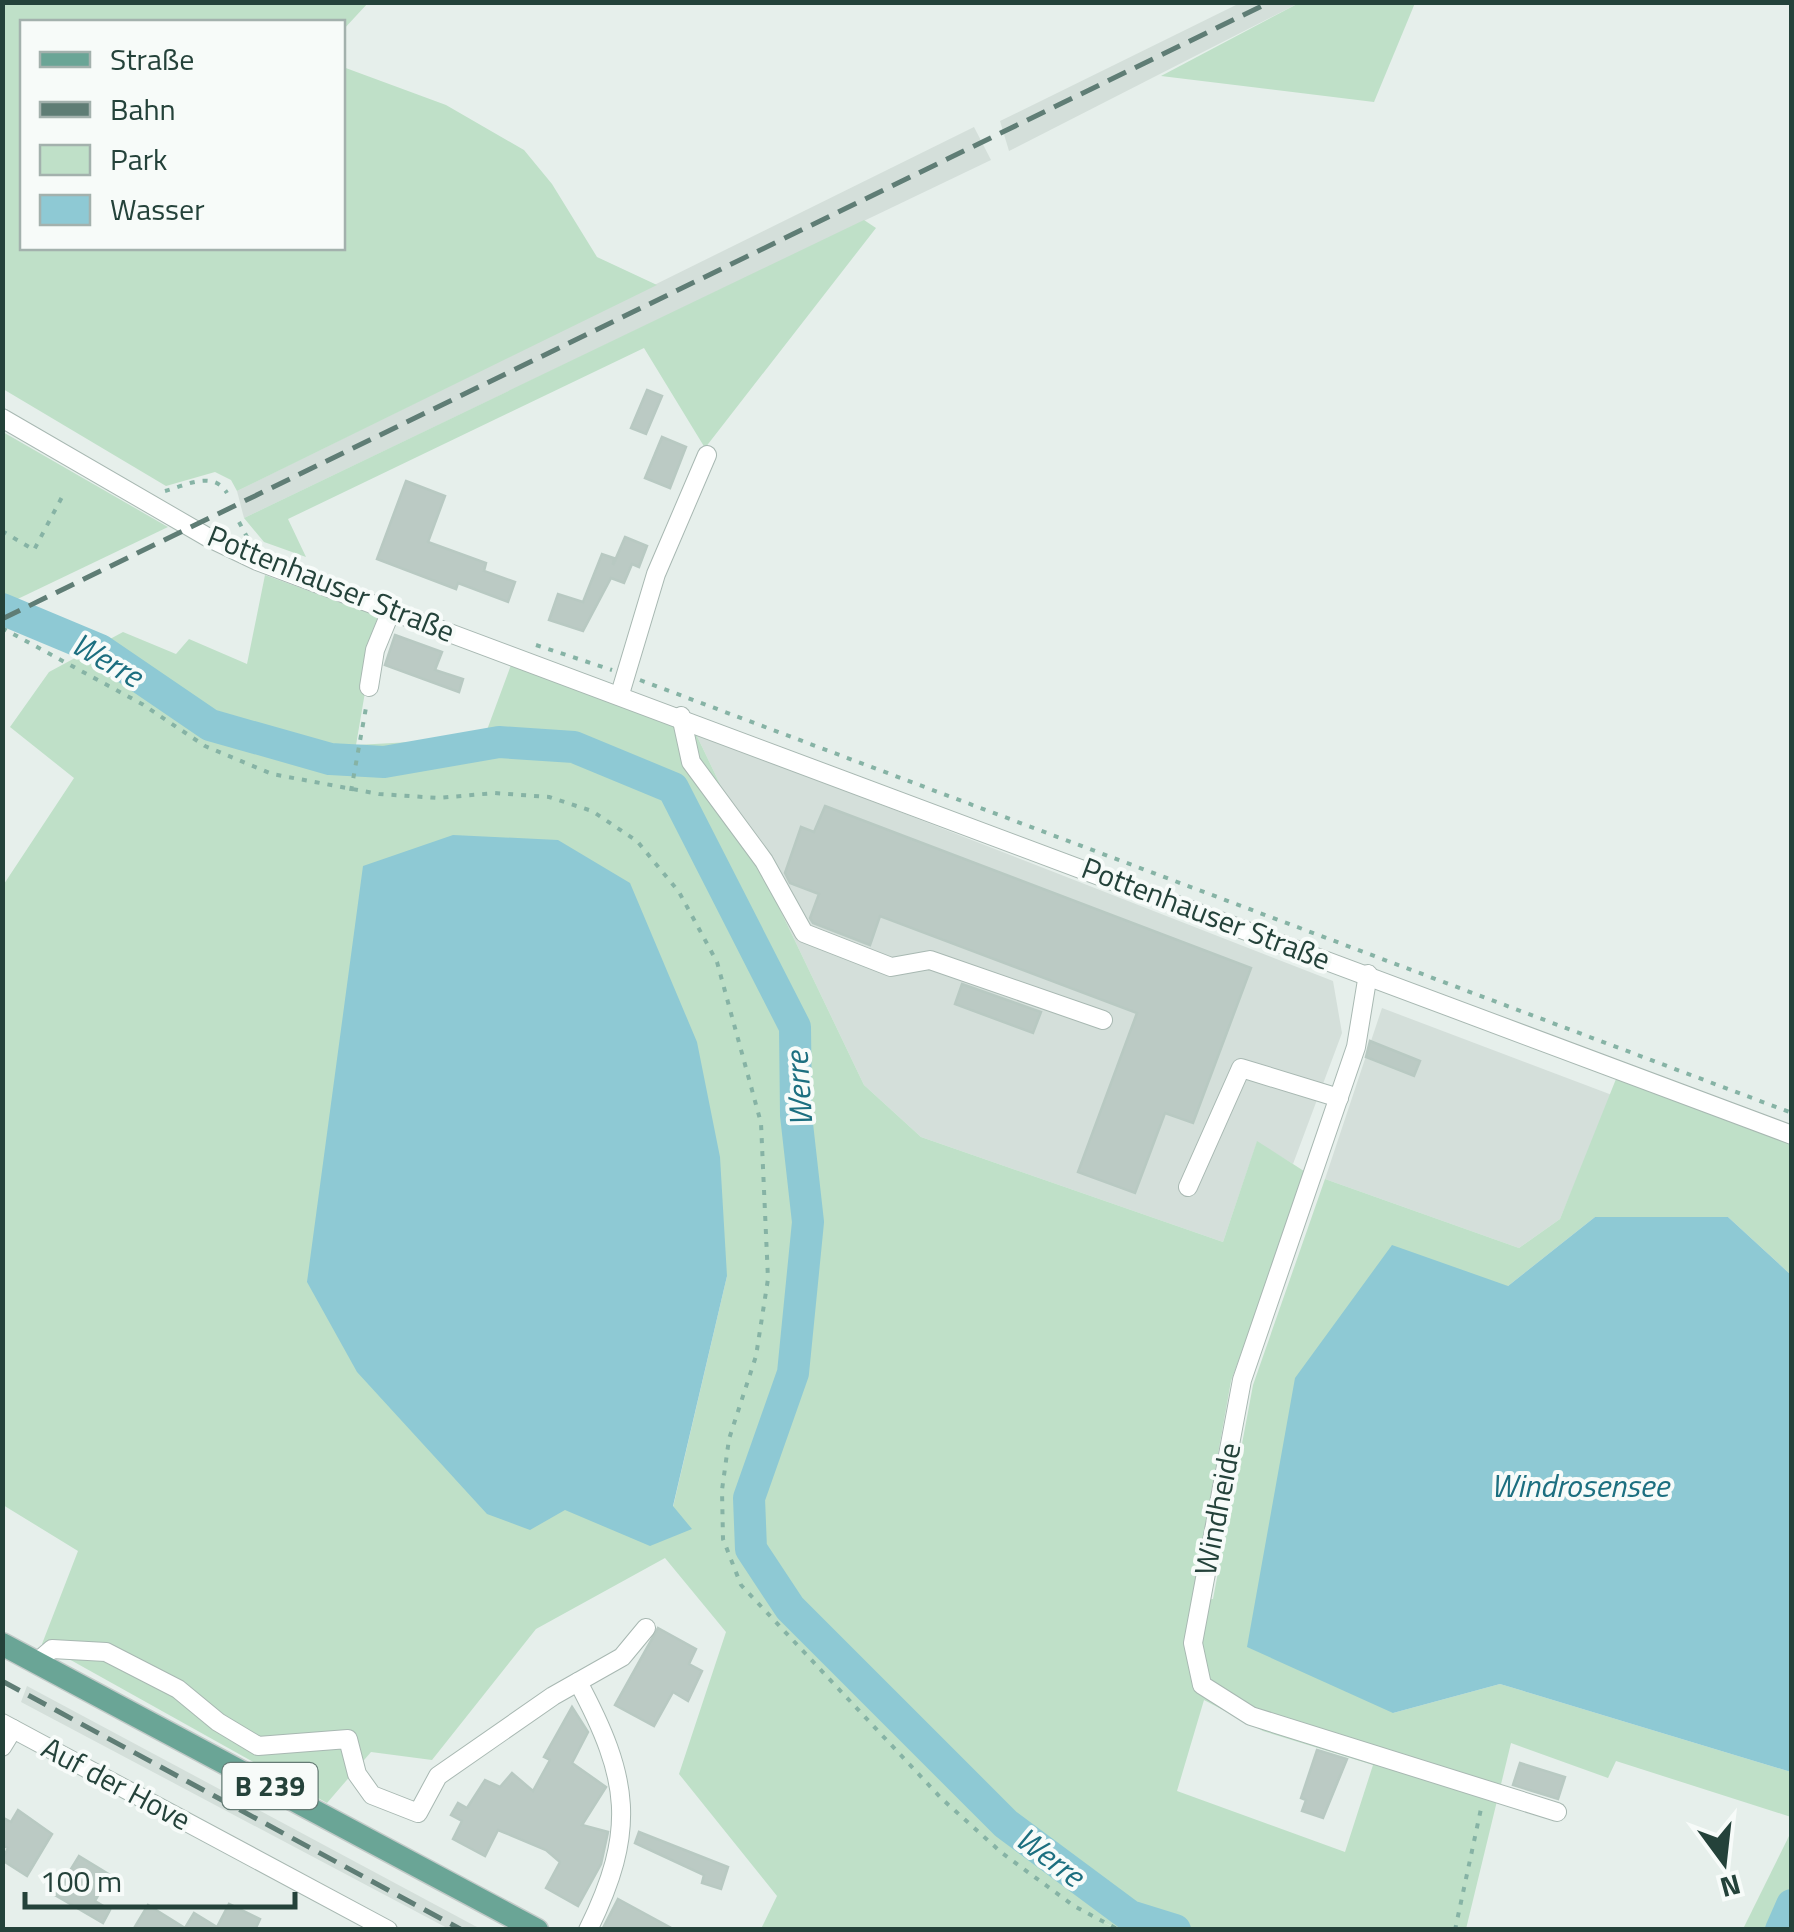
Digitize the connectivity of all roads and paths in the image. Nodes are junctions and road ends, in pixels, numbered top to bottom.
1 (2, 418) edge
2 (706, 455) dead end
3 (165, 491) dead end
4 (227, 493) dead end
5 (62, 497) dead end
6 (2, 531) edge
7 (391, 611) junction
8 (2, 628) edge
9 (545, 646) dead end
10 (628, 676) junction
11 (370, 687) joint
12 (620, 694) junction
13 (681, 716) junction
14 (351, 790) junction
15 (1368, 974) junction
16 (1103, 1020) dead end
17 (1339, 1098) junction
18 (1792, 1113) edge
19 (1792, 1135) edge
20 (1188, 1188) dead end
21 (646, 1628) dead end
22 (2, 1644) edge
23 (37, 1662) junction
24 (578, 1682) junction
25 (8, 1726) edge
26 (2, 1746) edge
27 (1485, 1790) junction
28 (1557, 1812) dead end
29 (388, 1930) edge
30 (537, 1930) edge
31 (588, 1930) edge
32 (1119, 1930) edge
33 (1455, 1930) edge

1 - 7 street, Pottenhauser Straße
2 - 10 street
3 - 4 path
5 - 6 path
7 - 11 street
7 - 12 street, Pottenhauser Straße
8 - 14 path
9 - 10 path
10 - 12 street
10 - 18 path
11 - 14 path
12 - 13 street, Pottenhauser Straße
13 - 15 street, Pottenhauser Straße
13 - 16 street
14 - 32 path
15 - 17 street, Windheide
15 - 19 street, Pottenhauser Straße
17 - 20 street
17 - 27 street, Windheide
21 - 24 street
22 - 23 main road, B 239
23 - 24 street
23 - 30 main road, B 239
24 - 31 street
25 - 26 street
25 - 29 street, Auf der Hove
27 - 28 street, Windheide
27 - 33 path

